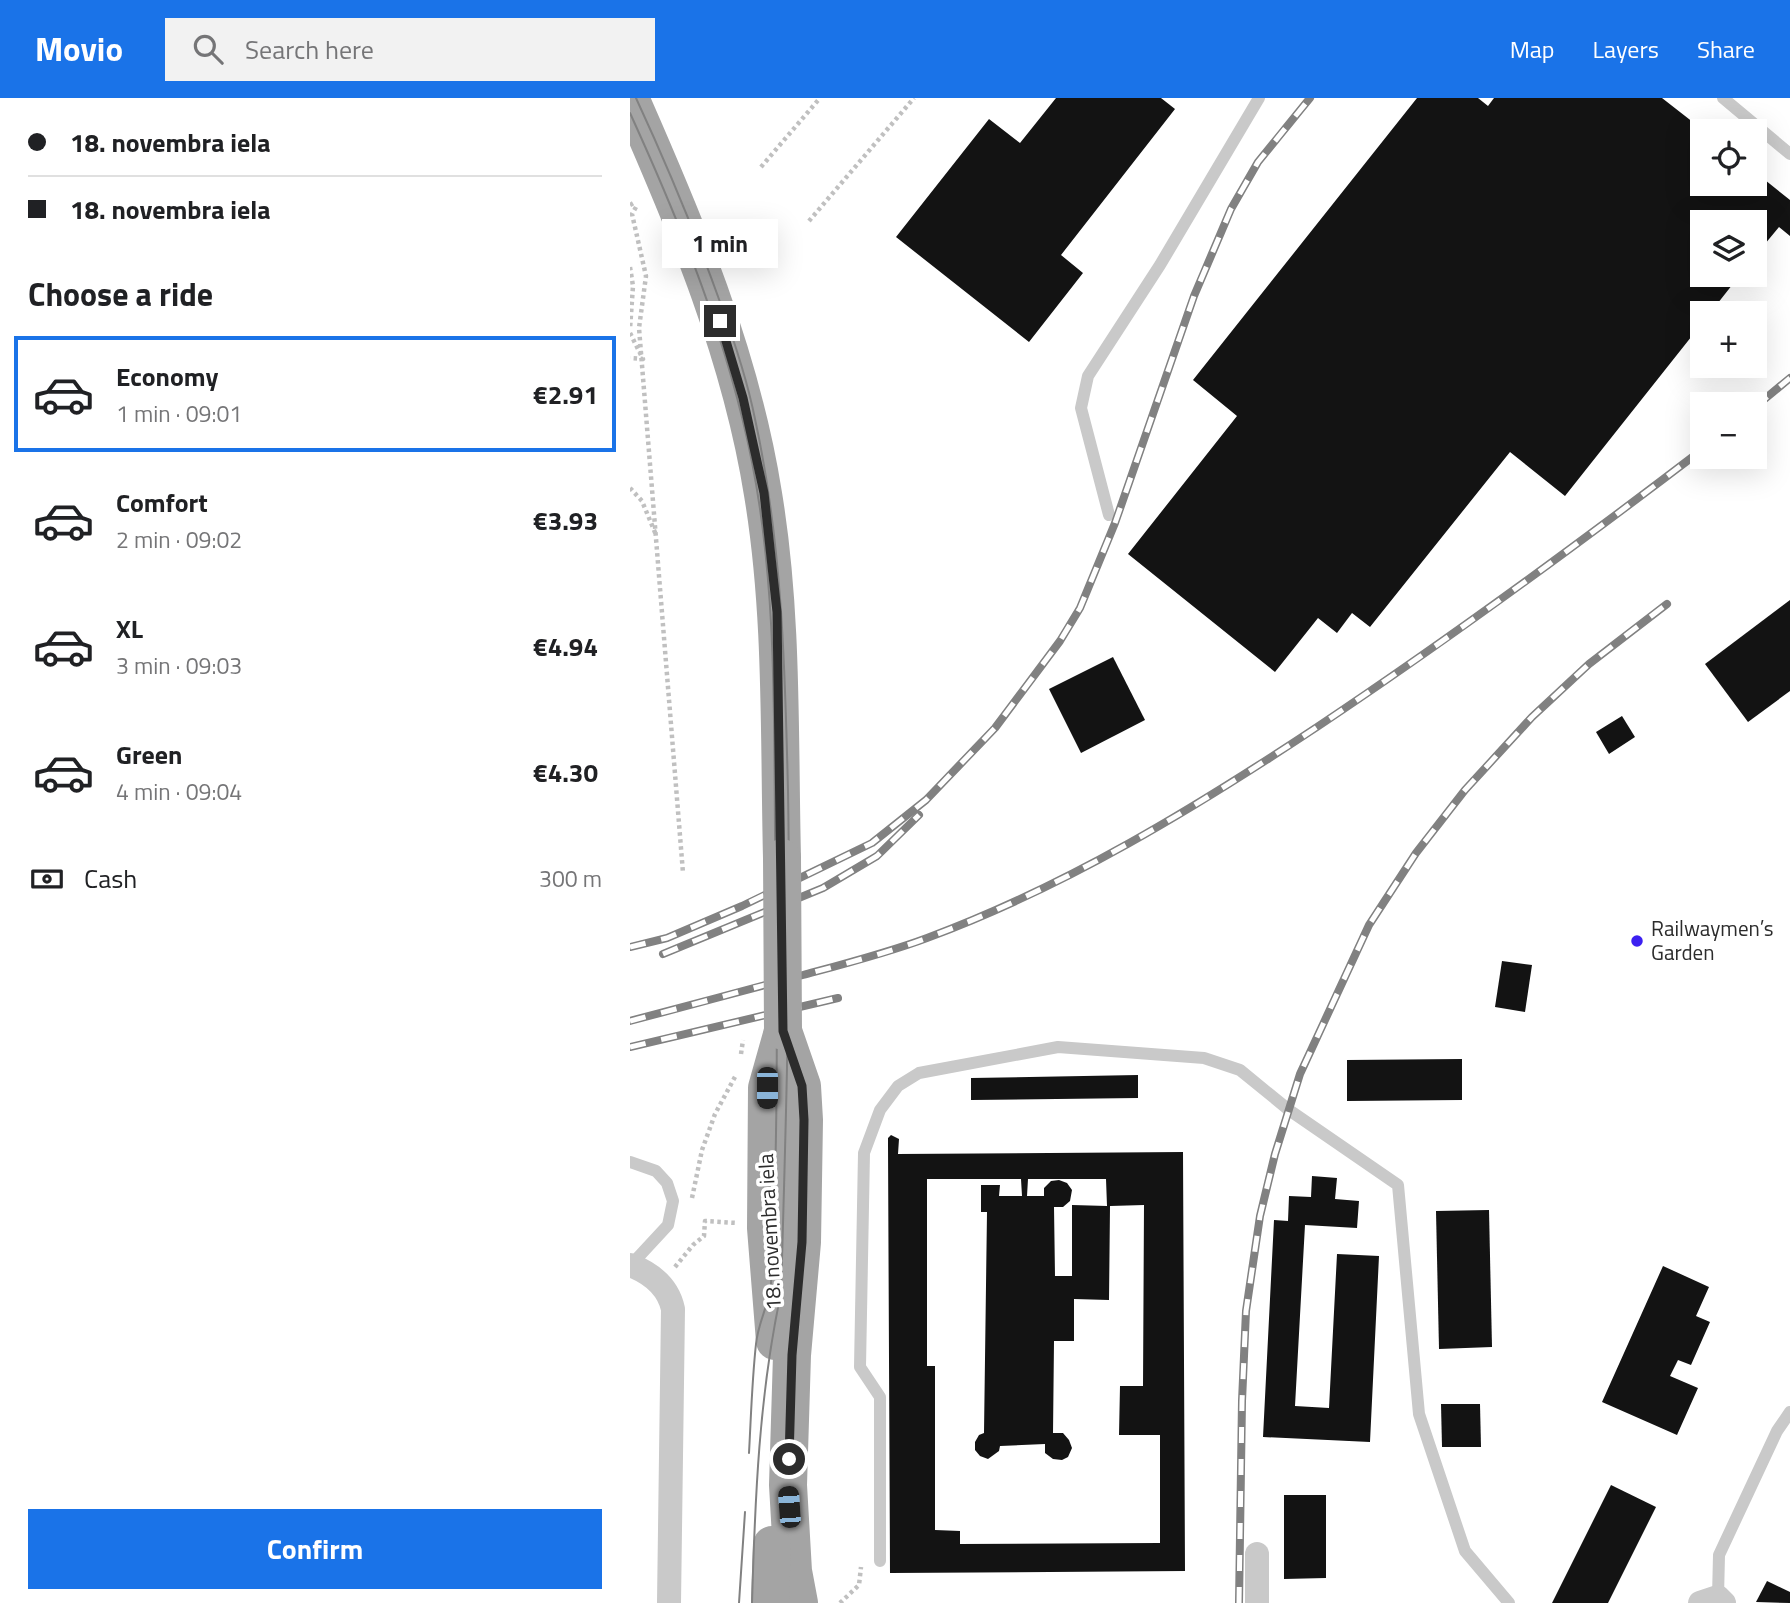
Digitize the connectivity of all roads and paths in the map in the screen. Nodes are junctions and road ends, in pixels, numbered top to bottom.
1 (630, 98) edge
2 (820, 98) edge
3 (914, 98) edge
4 (1259, 98) edge
5 (1723, 98) edge
6 (1790, 154) edge
7 (761, 167) dead end
8 (634, 205) edge
9 (809, 221) dead end
10 (630, 267) edge
11 (631, 305) edge
12 (630, 331) edge
13 (630, 358) edge
14 (643, 359) junction
15 (630, 488) edge
16 (1109, 515) dead end
17 (657, 539) junction
18 (683, 873) dead end
19 (783, 1031) junction
20 (743, 1040) dead end
21 (630, 1162) edge
22 (738, 1223) dead end
23 (668, 1225) junction
24 (631, 1265) edge
25 (667, 1276) junction
26 (1790, 1412) edge
27 (1257, 1554) dead end
28 (880, 1561) dead end
29 (859, 1585) dead end
30 (1714, 1601) edge
31 (669, 1603) edge
32 (770, 1603) edge
33 (799, 1603) edge
34 (839, 1603) edge
35 (1256, 1603) edge
36 (1509, 1603) edge

1 - 19 main road, 18. novembra iela, bridge
2 - 7 path
3 - 9 path
4 - 16 lane
5 - 6 lane
8 - 14 path
10 - 11 path
11 - 12 path
12 - 14 path
13 - 14 path
14 - 17 path
15 - 17 path
17 - 18 path
19 - 32 main road, 18. novembra iela
19 - 33 main road, 18. novembra iela
20 - 23 path
21 - 23 lane
22 - 25 path
23 - 24 lane
24 - 25 street
25 - 31 street
26 - 30 lane
27 - 35 street
28 - 36 lane
29 - 34 path

